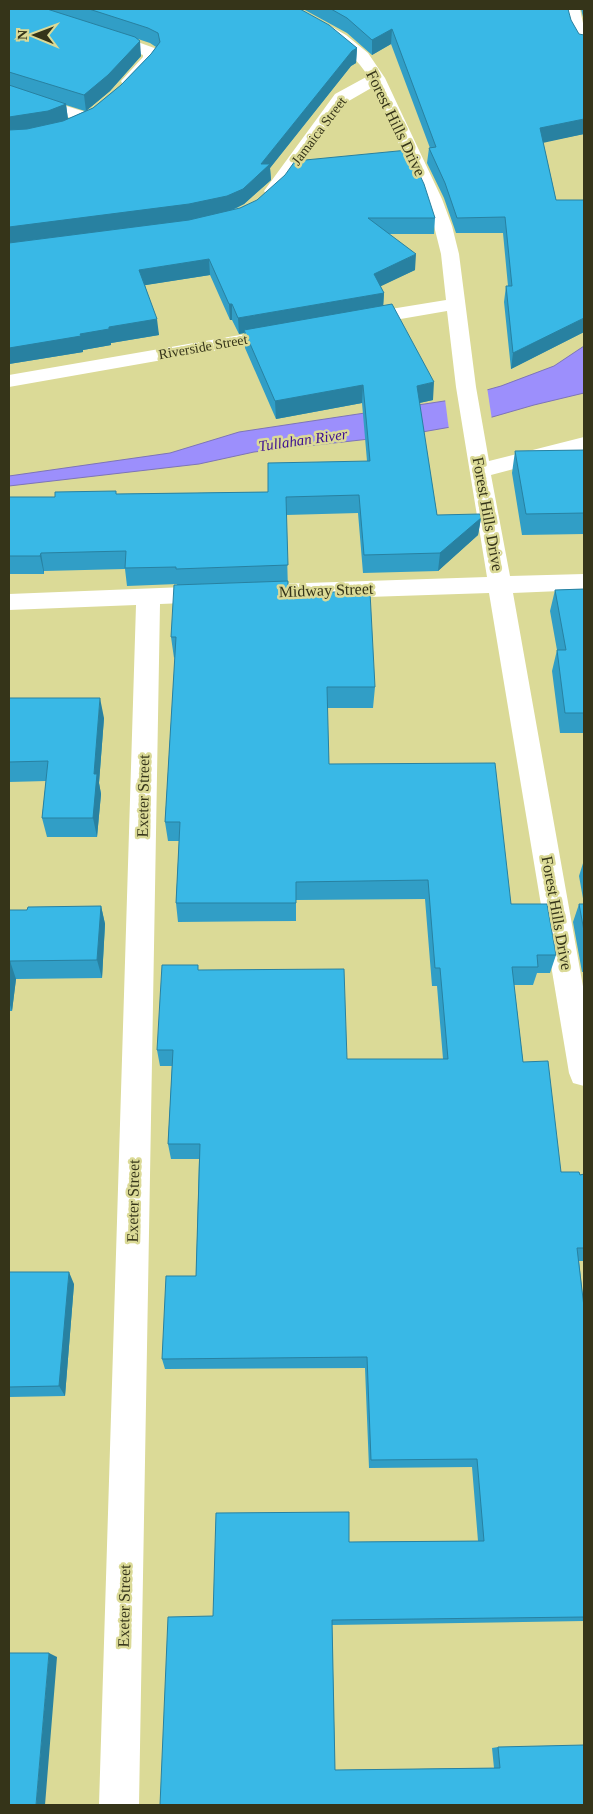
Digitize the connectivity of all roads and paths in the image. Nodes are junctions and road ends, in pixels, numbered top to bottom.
1 (289, 9) edge
2 (572, 9) edge
3 (88, 30) edge
4 (584, 45) edge
5 (377, 78) junction
6 (9, 93) edge
7 (117, 94) edge
8 (103, 108) edge
9 (89, 119) junction
10 (67, 129) edge
11 (258, 205) edge
12 (456, 304) junction
13 (341, 324) edge
14 (303, 330) edge
15 (9, 380) edge
16 (584, 444) edge
17 (480, 471) junction
18 (584, 582) edge
19 (501, 584) junction
20 (148, 597) junction
21 (9, 602) edge
22 (577, 988) edge
23 (584, 1073) edge
24 (119, 1805) edge

1 - 5 street, Forest Hills Drive
2 - 4 street
3 - 7 street
5 - 11 street, Jamaica Street
5 - 12 street, Forest Hills Drive
6 - 9 street
8 - 9 street
9 - 10 street
12 - 13 street
12 - 17 street, Forest Hills Drive
14 - 15 street, Riverside Street
16 - 17 street
17 - 19 street, Forest Hills Drive
18 - 19 street, Midway Street
19 - 20 street, Midway Street
19 - 22 street, Forest Hills Drive
20 - 21 street, Midway Street
20 - 24 street, Exeter Street
22 - 23 street, Forest Hills Drive

